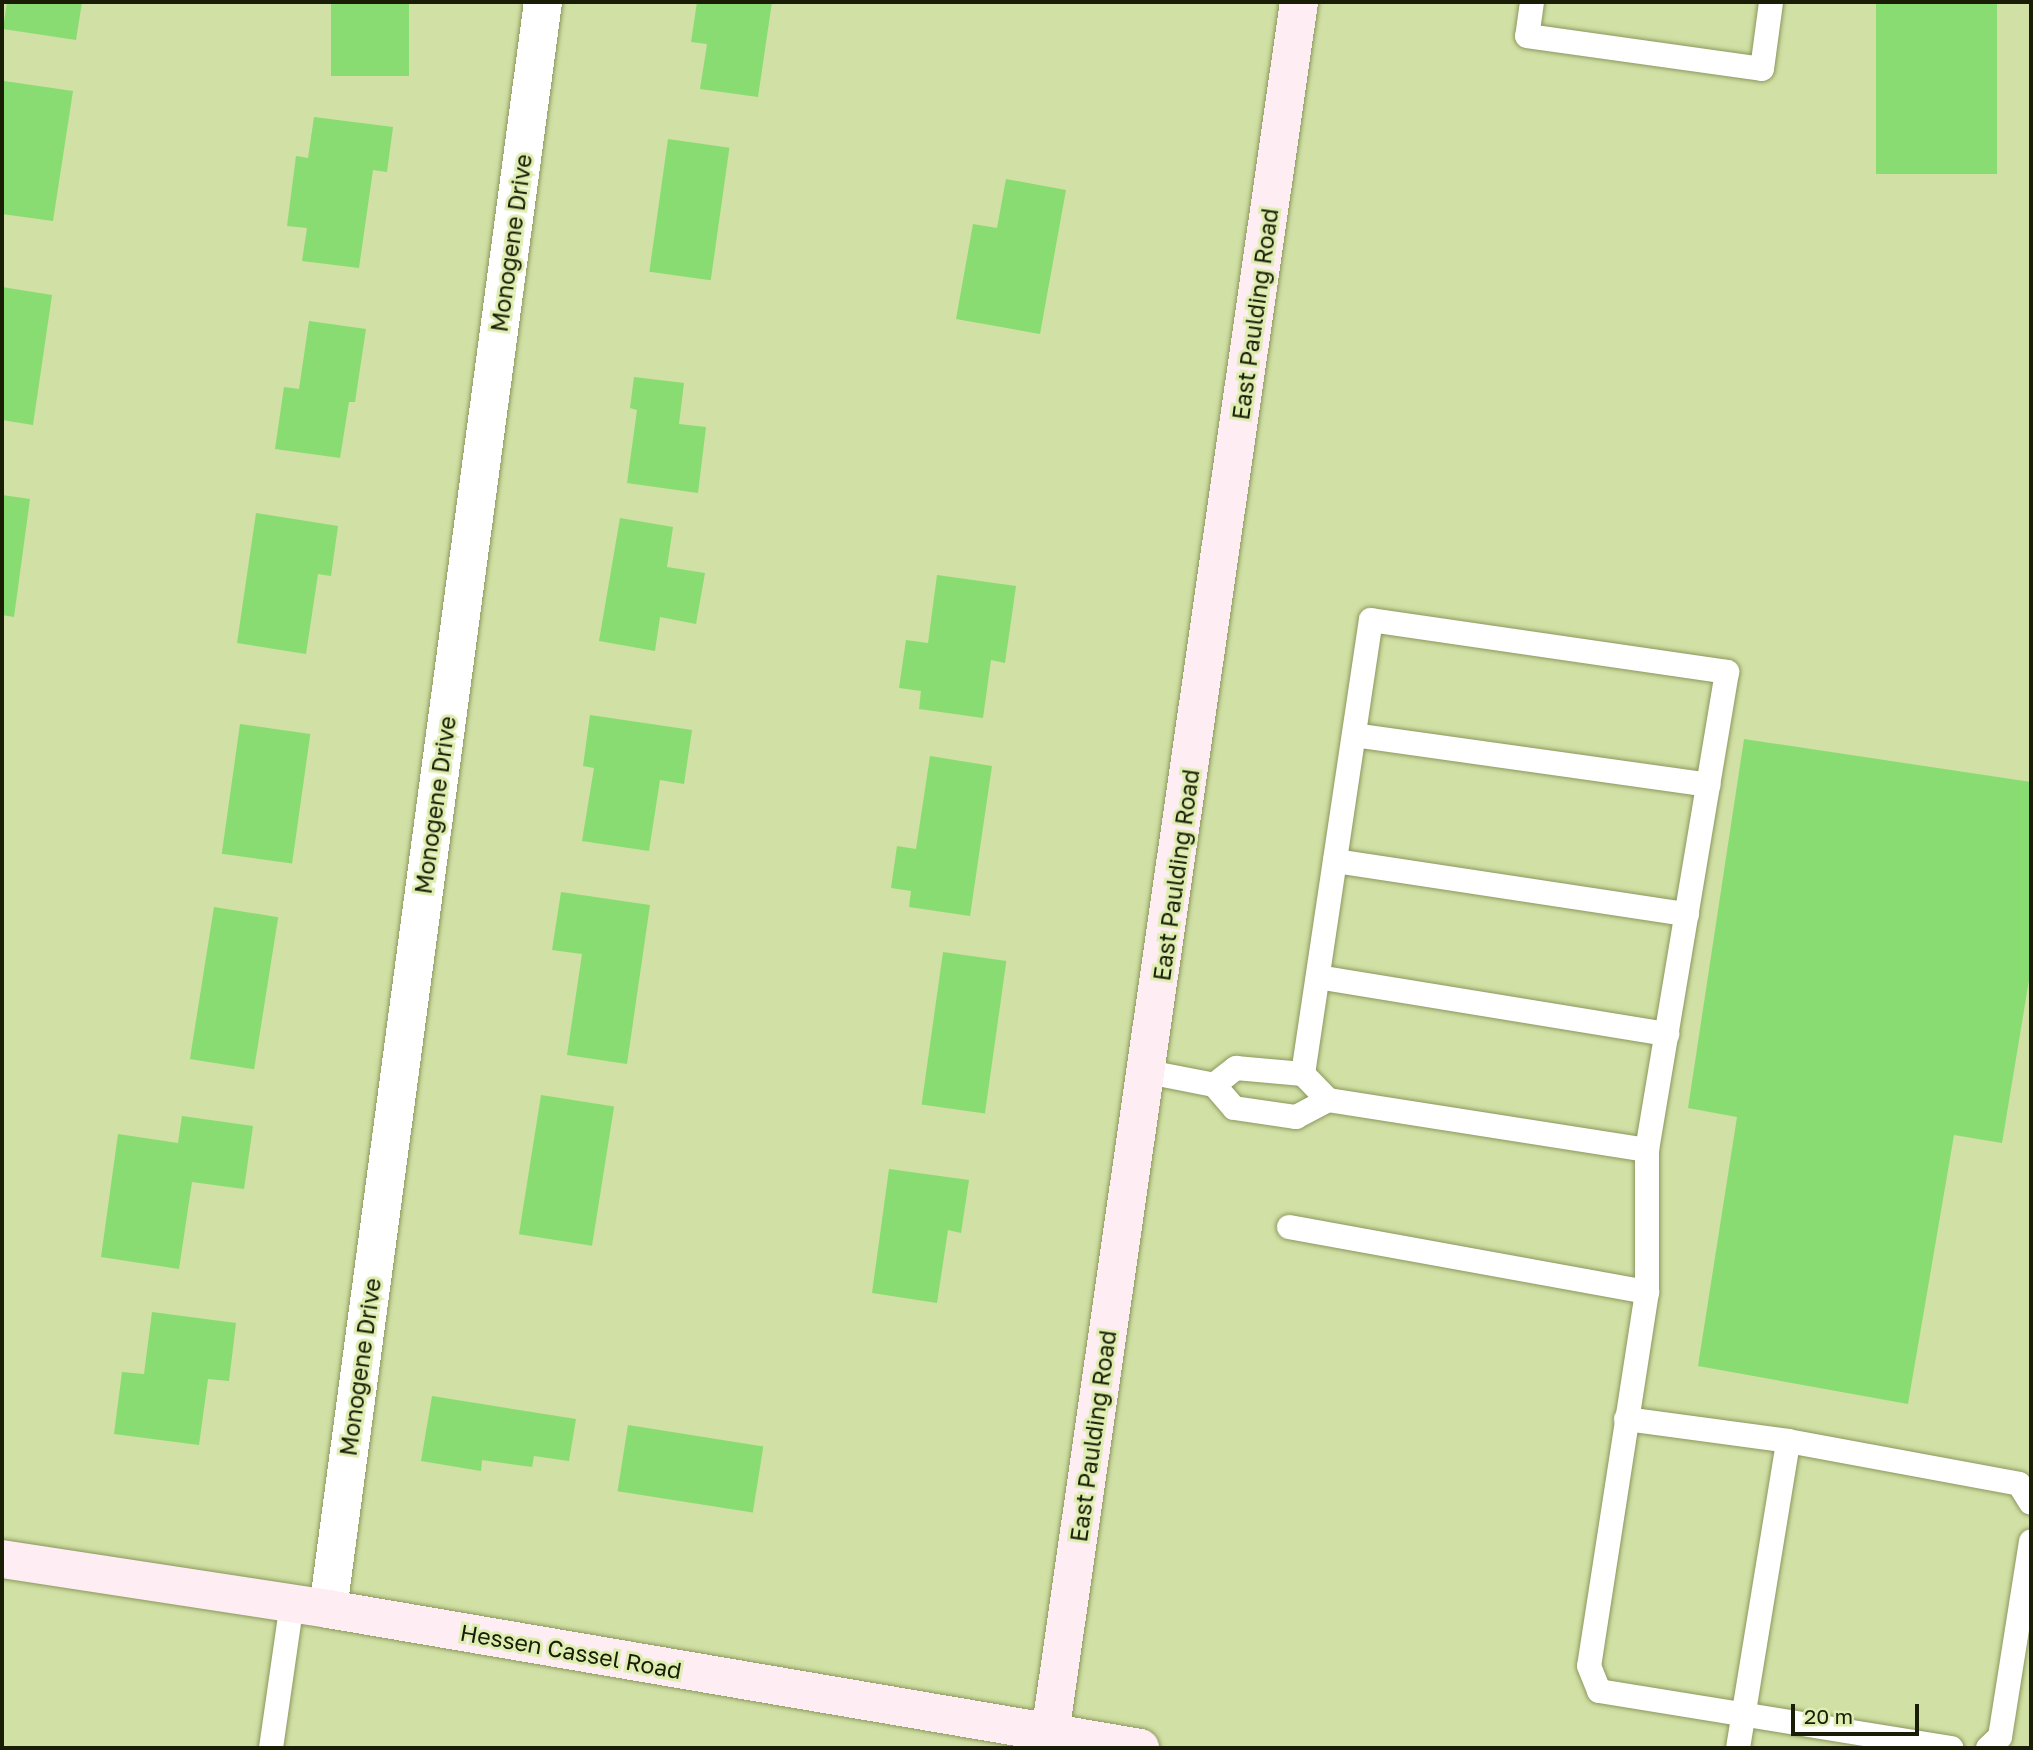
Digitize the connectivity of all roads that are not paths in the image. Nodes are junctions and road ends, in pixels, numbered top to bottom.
1 (543, 2) edge
2 (1299, 2) edge
3 (1532, 2) edge
4 (1771, 2) edge
5 (1354, 735) junction
6 (1708, 785) junction
7 (1335, 861) junction
8 (1687, 914) junction
9 (1318, 977) junction
10 (1667, 1034) junction
11 (1148, 1072) junction
12 (1303, 1074) junction
13 (1214, 1086) junction
14 (1328, 1100) junction
15 (1647, 1150) junction
16 (1289, 1227) dead end
17 (1647, 1292) junction
18 (1626, 1419) junction
19 (1788, 1441) junction
20 (2031, 1503) edge
21 (2031, 1541) edge
22 (2, 1559) edge
23 (310, 1606) junction
24 (1743, 1717) junction
25 (1049, 1741) edge
26 (271, 1748) edge
27 (1140, 1748) edge
28 (1738, 1748) edge
29 (1951, 1748) edge
30 (1988, 1748) edge

1 - 23 street, Monogene Drive
2 - 11 main road, East Paulding Road
3 - 4 lane
5 - 6 lane
5 - 6 lane
5 - 7 lane
6 - 8 lane
7 - 8 lane
7 - 9 lane
8 - 10 lane
9 - 10 lane
9 - 12 lane
10 - 15 lane
11 - 13 lane
11 - 25 main road, East Paulding Road
12 - 13 lane
12 - 14 lane
13 - 14 lane
14 - 15 lane
15 - 17 lane
16 - 17 lane
17 - 18 lane
18 - 19 lane
18 - 24 lane
19 - 20 lane
19 - 24 lane
21 - 30 lane
22 - 23 main road, Hessen Cassel Road
23 - 25 main road, Hessen Cassel Road
23 - 26 lane
24 - 28 lane
24 - 29 lane
25 - 27 main road, Hessen Cassel Road

